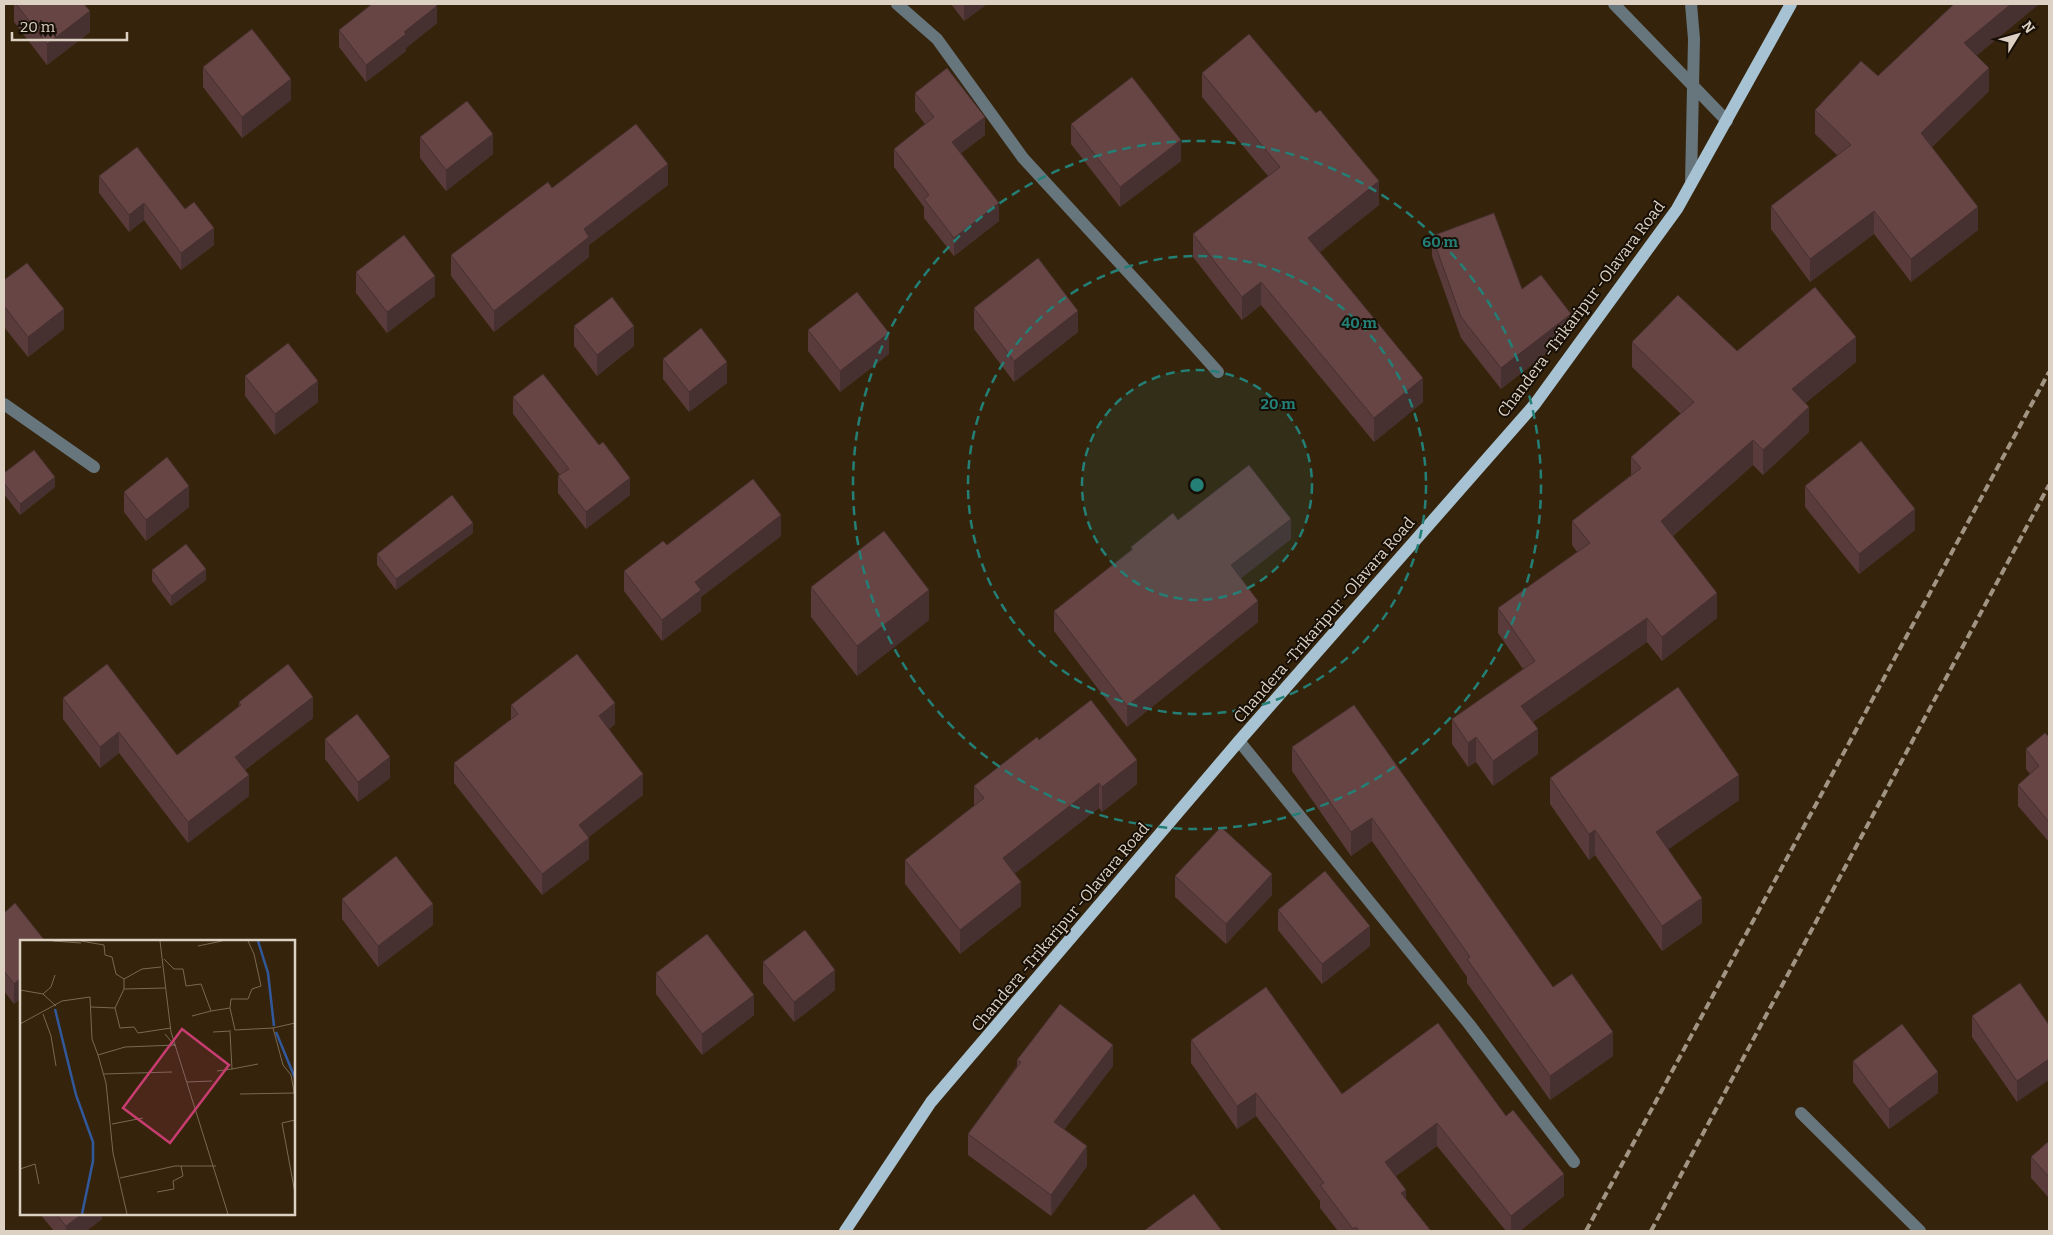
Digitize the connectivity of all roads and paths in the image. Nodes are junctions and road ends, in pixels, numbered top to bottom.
1 (897, 4) edge
2 (1614, 4) edge
3 (1691, 4) edge
4 (1791, 4) edge
5 (1693, 86) junction
6 (1727, 121) junction
7 (1690, 184) junction
8 (1218, 372) dead end
9 (4, 404) edge
10 (94, 467) dead end
11 (1239, 741) junction
12 (1801, 1113) dead end
13 (1574, 1162) dead end
14 (845, 1231) edge
15 (1920, 1231) edge

1 - 8 street
2 - 5 street
3 - 5 street
4 - 6 main road, Chandera -Trikaripur -Olavara Road
5 - 6 street
5 - 7 street
6 - 7 main road, Chandera -Trikaripur -Olavara Road
7 - 11 main road, Chandera -Trikaripur -Olavara Road
9 - 10 street
11 - 13 street
11 - 14 main road, Chandera -Trikaripur -Olavara Road
12 - 15 street

